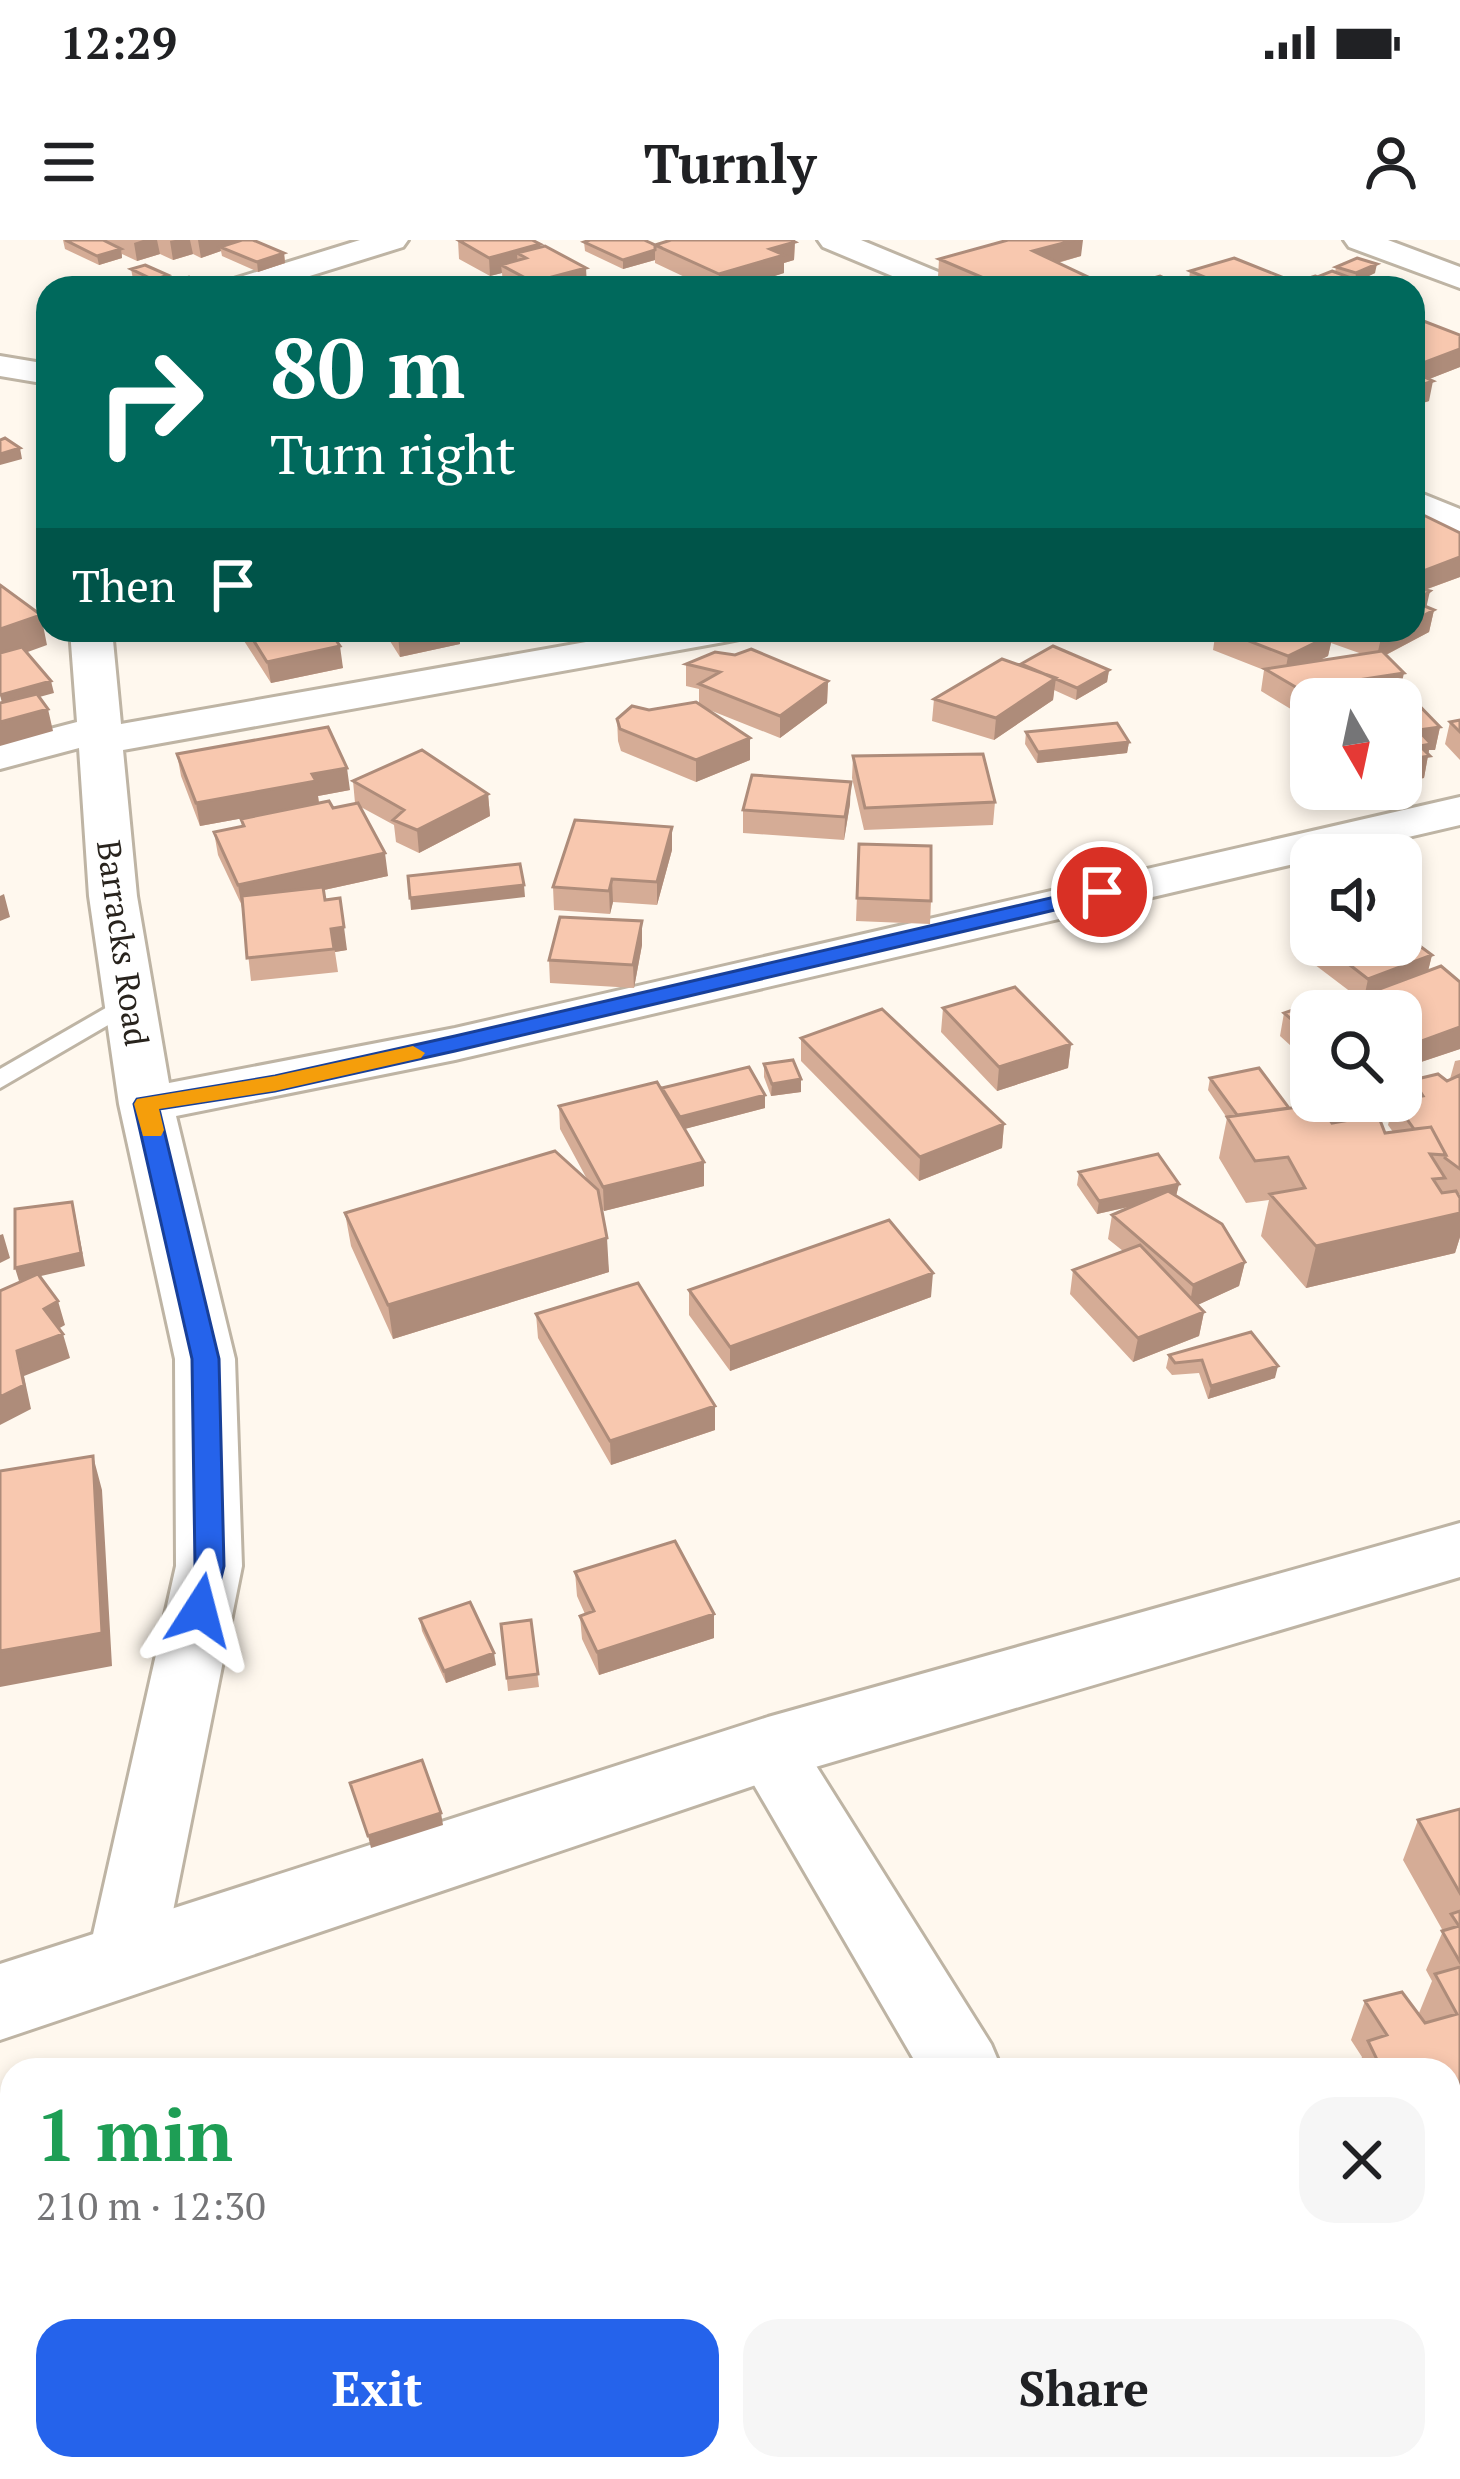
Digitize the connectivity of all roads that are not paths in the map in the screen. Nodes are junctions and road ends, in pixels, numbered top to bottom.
1 (392, 240) edge
2 (834, 240) edge
3 (1360, 240) edge
4 (909, 272) junction
5 (276, 276) edge
6 (897, 276) edge
7 (919, 276) edge
8 (1460, 278) edge
9 (0, 366) edge
10 (36, 369) edge
11 (1425, 508) edge
12 (1460, 524) edge
13 (93, 642) edge
14 (653, 642) edge
15 (99, 735) junction
16 (0, 756) edge
17 (1460, 811) edge
18 (130, 1002) junction
19 (0, 1080) edge
20 (146, 1104) junction
21 (1460, 1550) edge
22 (768, 1749) junction
23 (125, 1961) junction
24 (0, 2002) edge
25 (956, 2058) edge

1 - 5 street
2 - 4 street
3 - 8 street
4 - 6 street
4 - 7 street
9 - 10 street
11 - 12 street
13 - 15 street, Barracks Road
14 - 15 street
15 - 16 street
15 - 18 street, Barracks Road
17 - 20 street
18 - 19 lane
18 - 20 street, Barracks Road
20 - 23 street, Barracks Road
21 - 22 main road
22 - 23 main road
22 - 25 street
23 - 24 main road

